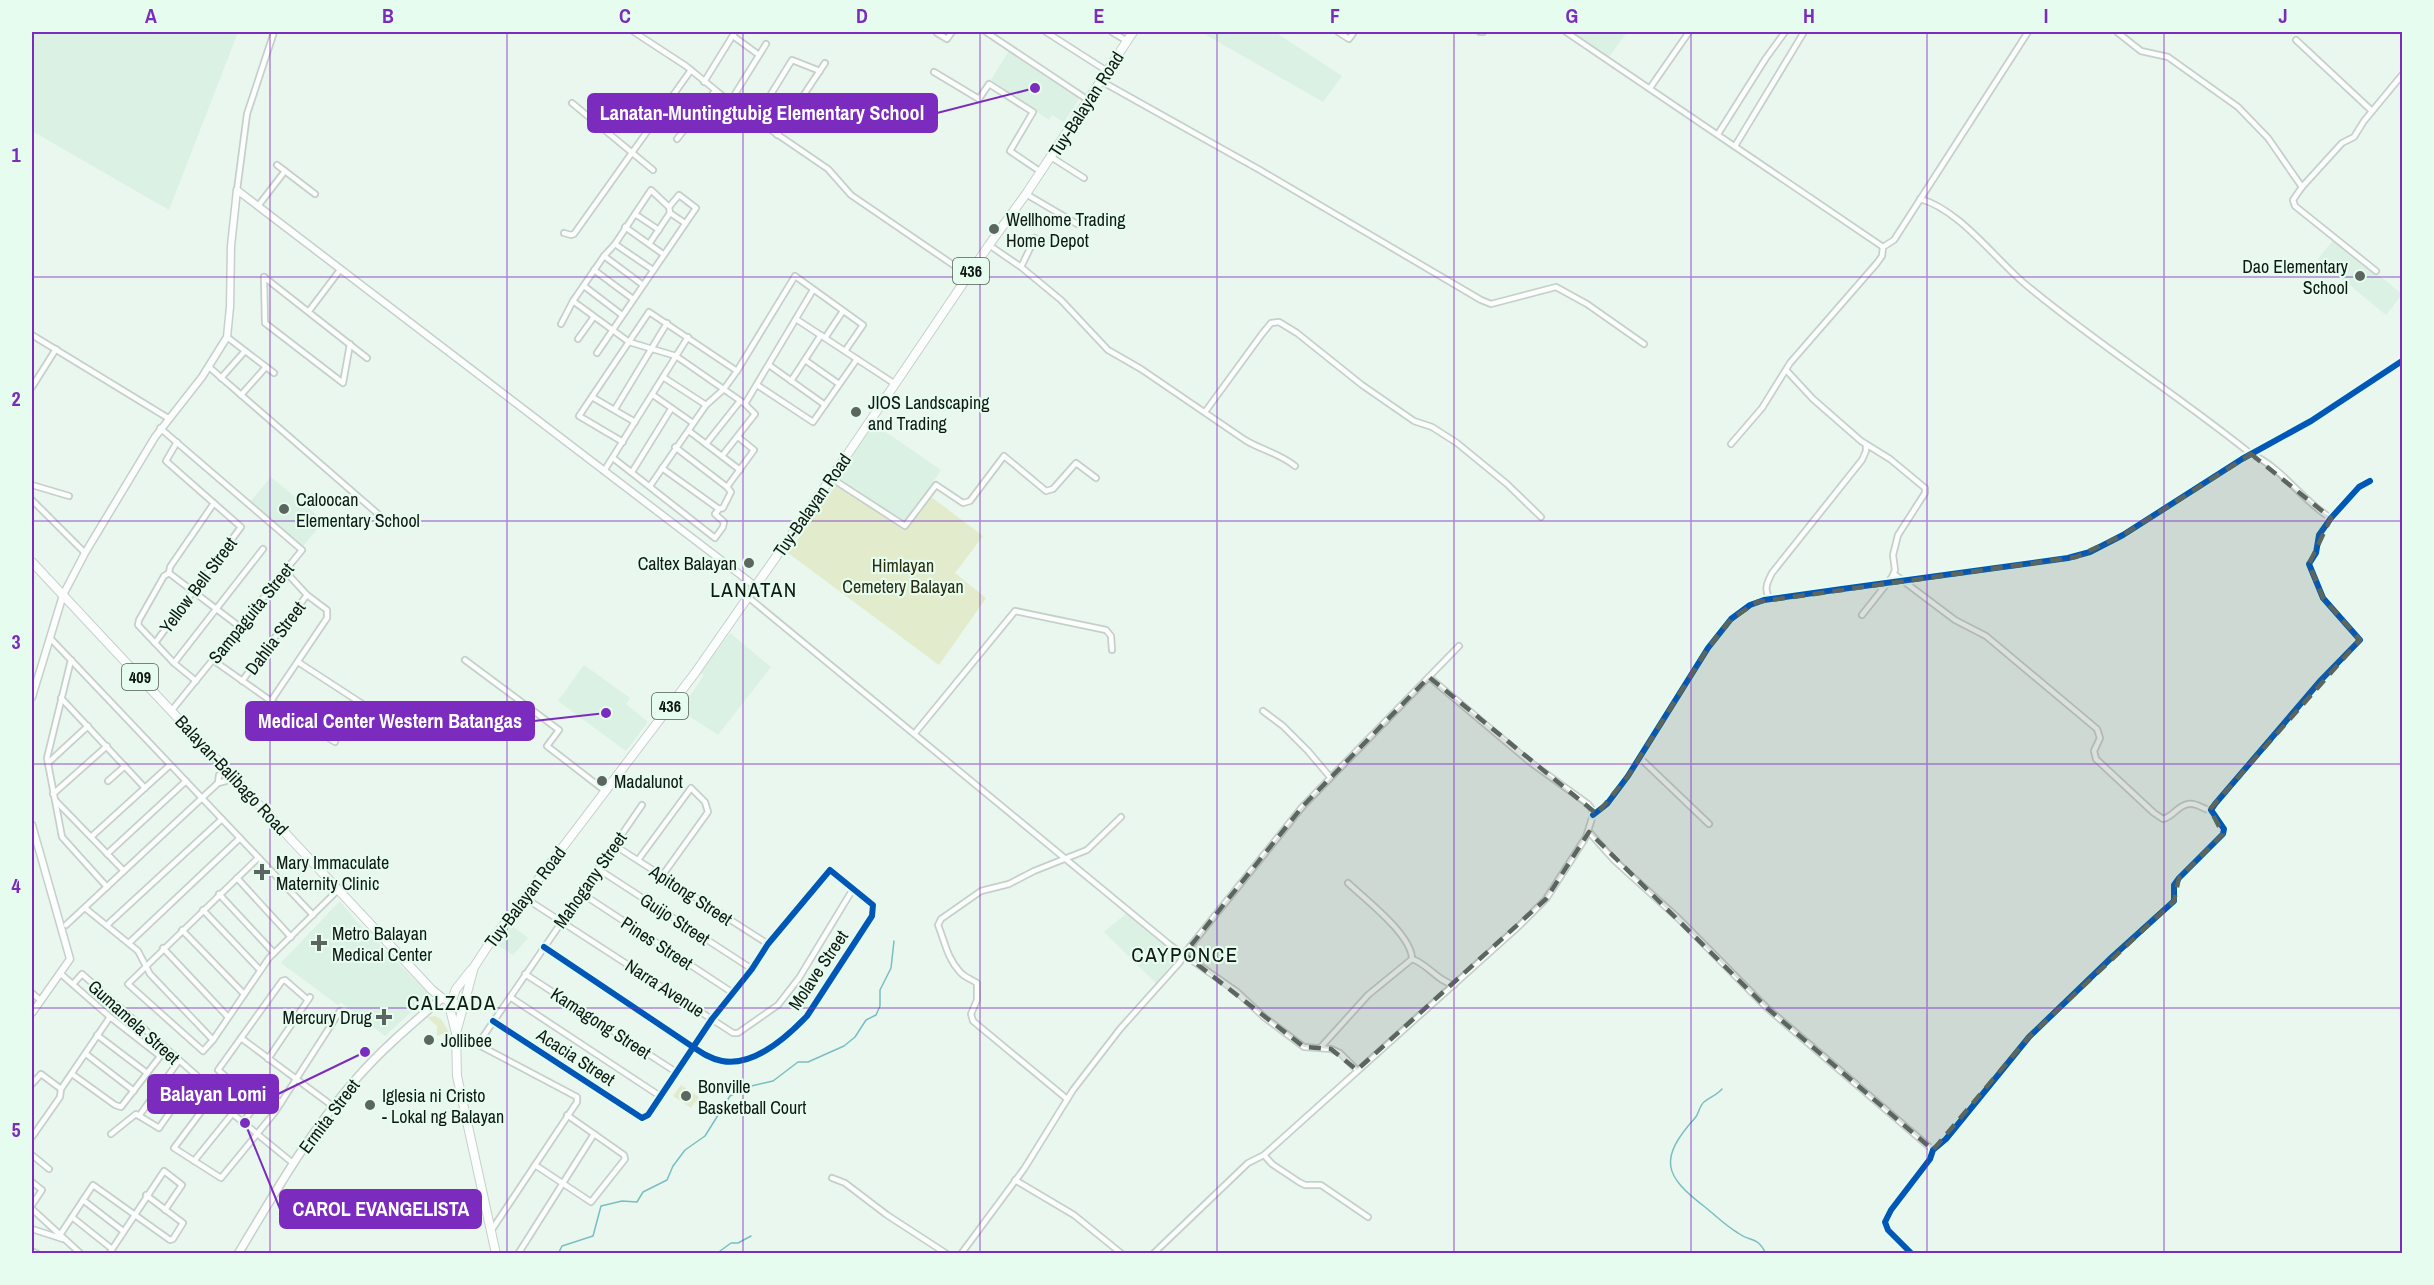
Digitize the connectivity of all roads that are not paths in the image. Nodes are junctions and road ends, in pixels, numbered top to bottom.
1 (274, 32) edge
2 (634, 32) edge
3 (952, 32) edge
4 (986, 32) edge
5 (1046, 32) edge
6 (1112, 32) edge
7 (1133, 32) edge
8 (1338, 32) edge
9 (1354, 32) edge
10 (1566, 32) edge
11 (1689, 32) edge
12 (1785, 32) edge
13 (1804, 32) edge
14 (2020, 32) edge
15 (2116, 32) edge
16 (937, 33) dead end
17 (734, 34) edge
18 (2027, 34) edge
19 (2296, 40) dead end
20 (1127, 41) junction
21 (766, 44) dead end
22 (759, 56) junction
23 (825, 63) dead end
24 (691, 70) junction
25 (820, 71) junction
26 (1107, 71) junction
27 (934, 72) dead end
28 (2403, 75) edge
29 (1101, 81) junction
30 (704, 82) junction
31 (1650, 88) junction
32 (715, 91) junction
33 (1088, 100) junction
34 (730, 102) junction
35 (572, 103) dead end
36 (2372, 111) junction
37 (755, 120) junction
38 (1718, 134) junction
39 (777, 135) junction
40 (677, 139) dead end
41 (1735, 146) junction
42 (632, 152) junction
43 (1051, 157) junction
44 (277, 165) dead end
45 (653, 170) dead end
46 (285, 171) junction
47 (1041, 172) junction
48 (1084, 178) dead end
49 (2302, 187) junction
50 (237, 190) junction
51 (315, 194) dead end
52 (1026, 194) junction
53 (1920, 199) junction
54 (258, 206) junction
55 (670, 210) junction
56 (635, 214) junction
57 (685, 223) junction
58 (1077, 224) dead end
59 (625, 227) junction
60 (659, 230) junction
61 (564, 233) dead end
62 (1035, 238) dead end
63 (615, 243) junction
64 (649, 244) junction
65 (989, 245) junction
66 (1883, 247) junction
67 (663, 254) junction
68 (604, 256) junction
69 (1022, 267) junction
70 (340, 270) junction
71 (594, 270) junction
72 (653, 270) junction
73 (2376, 271) dead end
74 (968, 275) junction
75 (643, 285) junction
76 (584, 286) junction
77 (813, 290) junction
78 (633, 299) junction
79 (573, 301) junction
80 (309, 311) junction
81 (843, 311) junction
82 (622, 315) junction
83 (593, 318) junction
84 (796, 319) junction
85 (561, 324) dead end
86 (667, 324) junction
87 (611, 330) junction
88 (32, 335) edge
89 (823, 336) junction
90 (227, 337) junction
91 (688, 337) junction
92 (578, 339) dead end
93 (629, 342) junction
94 (1644, 344) dead end
95 (350, 345) junction
96 (56, 349) junction
97 (651, 349) junction
98 (245, 351) junction
99 (845, 351) junction
100 (597, 352) dead end
101 (676, 356) junction
102 (367, 358) dead end
103 (857, 359) junction
104 (805, 360) junction
105 (2403, 361) edge
106 (769, 364) junction
107 (209, 367) junction
108 (266, 367) junction
109 (1787, 370) junction
110 (737, 371) junction
111 (274, 373) dead end
112 (663, 377) junction
113 (221, 378) junction
114 (791, 381) junction
115 (757, 384) junction
116 (839, 384) junction
117 (895, 384) junction
118 (32, 387) edge
119 (724, 389) junction
120 (241, 395) junction
121 (653, 395) junction
122 (592, 397) junction
123 (742, 402) junction
124 (706, 405) junction
125 (825, 405) junction
126 (615, 409) junction
127 (671, 409) junction
128 (1205, 412) junction
129 (168, 418) junction
130 (635, 422) junction
131 (693, 423) junction
132 (160, 428) junction
133 (689, 431) junction
134 (738, 436) junction
135 (177, 442) junction
136 (623, 442) junction
137 (706, 444) junction
138 (1731, 444) dead end
139 (1866, 445) junction
140 (675, 447) junction
141 (2251, 454) junction
142 (722, 456) junction
143 (614, 458) junction
144 (1294, 466) dead end
145 (662, 468) junction
146 (740, 470) junction
147 (604, 471) junction
148 (632, 472) junction
149 (831, 478) junction
150 (1096, 478) dead end
151 (2370, 481) dead end
152 (32, 485) edge
153 (650, 486) junction
154 (727, 487) junction
155 (69, 496) dead end
156 (32, 500) edge
157 (214, 503) junction
158 (719, 509) junction
159 (1541, 517) dead end
160 (2331, 518) junction
161 (385, 520) dead end
162 (263, 549) dead end
163 (85, 554) junction
164 (32, 562) edge
165 (285, 571) junction
166 (169, 573) junction
167 (1894, 574) junction
168 (1901, 581) junction
169 (1888, 584) junction
170 (755, 586) junction
171 (194, 591) junction
172 (63, 595) junction
173 (307, 595) junction
174 (748, 597) junction
175 (1772, 600) junction
176 (216, 609) junction
177 (1862, 615) dead end
178 (240, 627) junction
179 (51, 639) dead end
180 (155, 643) junction
181 (1459, 646) dead end
182 (1112, 650) dead end
183 (71, 660) junction
184 (213, 660) junction
185 (465, 660) dead end
186 (298, 662) junction
187 (174, 663) junction
188 (1429, 677) junction
189 (196, 681) junction
190 (242, 681) junction
191 (32, 697) edge
192 (61, 698) junction
193 (272, 701) junction
194 (364, 705) dead end
195 (172, 710) junction
196 (1263, 711) dead end
197 (88, 726) junction
198 (915, 733) junction
199 (335, 742) dead end
200 (107, 746) junction
201 (1640, 758) junction
202 (48, 763) junction
203 (170, 765) junction
204 (125, 766) junction
205 (226, 768) junction
206 (232, 775) junction
207 (1330, 777) junction
208 (108, 781) dead end
209 (186, 781) junction
210 (218, 783) junction
211 (145, 788) junction
212 (604, 790) junction
213 (53, 796) junction
214 (202, 798) junction
215 (642, 805) dead end
216 (2211, 810) junction
217 (1593, 815) junction
218 (1121, 817) dead end
219 (222, 819) junction
220 (1709, 824) dead end
221 (32, 825) edge
222 (1589, 832) junction
223 (91, 837) junction
224 (240, 838) junction
225 (614, 845) junction
226 (107, 854) junction
227 (258, 858) junction
228 (1067, 859) junction
229 (638, 860) junction
230 (598, 869) junction
231 (124, 871) junction
232 (662, 876) junction
233 (237, 879) junction
234 (1348, 883) dead end
235 (107, 887) junction
236 (854, 889) junction
237 (338, 890) junction
238 (581, 893) junction
239 (219, 894) junction
240 (525, 898) junction
241 (85, 908) junction
242 (203, 910) junction
243 (313, 915) junction
244 (562, 921) junction
245 (107, 925) junction
246 (66, 926) dead end
247 (183, 930) junction
248 (291, 937) junction
249 (129, 943) junction
250 (768, 944) junction
251 (544, 947) junction
252 (163, 948) junction
253 (274, 953) junction
254 (1184, 954) junction
255 (1412, 959) junction
256 (146, 966) junction
257 (474, 967) junction
258 (752, 969) junction
259 (260, 970) junction
260 (61, 974) junction
261 (525, 974) junction
262 (73, 984) junction
263 (1454, 985) junction
264 (32, 993) edge
265 (733, 993) junction
266 (244, 994) junction
267 (510, 997) junction
268 (442, 998) junction
269 (40, 1000) junction
270 (451, 1002) junction
271 (462, 1006) junction
272 (340, 1011) dead end
273 (32, 1013) edge
274 (110, 1017) junction
275 (228, 1017) junction
276 (711, 1019) junction
277 (493, 1021) junction
278 (456, 1033) junction
279 (97, 1035) junction
280 (241, 1038) junction
281 (213, 1040) junction
282 (478, 1044) junction
283 (693, 1047) junction
284 (1321, 1047) junction
285 (165, 1050) junction
286 (86, 1054) junction
287 (160, 1056) junction
288 (268, 1059) junction
289 (178, 1062) junction
290 (1357, 1070) junction
291 (676, 1072) junction
292 (147, 1073) junction
293 (72, 1074) junction
294 (196, 1075) junction
295 (296, 1081) junction
296 (32, 1084) edge
297 (236, 1086) dead end
298 (61, 1089) junction
299 (134, 1090) junction
300 (660, 1096) junction
301 (212, 1097) junction
302 (1067, 1099) junction
303 (281, 1103) junction
304 (334, 1107) junction
305 (232, 1114) junction
306 (139, 1116) junction
307 (567, 1116) junction
308 (242, 1123) junction
309 (111, 1134) dead end
310 (594, 1134) junction
311 (255, 1135) junction
312 (32, 1137) edge
313 (1933, 1150) junction
314 (32, 1155) edge
315 (1264, 1155) junction
316 (194, 1161) junction
317 (294, 1164) junction
318 (534, 1165) junction
319 (49, 1169) dead end
320 (831, 1178) dead end
321 (1015, 1180) junction
322 (32, 1182) edge
323 (562, 1183) junction
324 (146, 1195) junction
325 (83, 1200) junction
326 (32, 1207) edge
327 (165, 1210) junction
328 (135, 1213) junction
329 (72, 1217) junction
330 (1368, 1217) dead end
331 (32, 1228) edge
332 (123, 1231) junction
333 (491, 1231) junction
334 (60, 1235) junction
335 (66, 1240) junction
336 (32, 1251) edge
337 (110, 1251) edge
338 (38, 1254) edge
339 (81, 1254) edge
340 (238, 1254) edge
341 (496, 1254) edge
342 (518, 1254) edge
343 (947, 1254) edge
344 (961, 1254) edge
345 (1122, 1254) edge
346 (1153, 1254) edge
347 (1912, 1254) edge

1 - 50 street
2 - 24 street
3 - 16 street
4 - 33 street
5 - 26 street
6 - 20 street
7 - 20 main road, Tuy-Balayan Road / 436
8 - 9 street
10 - 31 street
11 - 31 street
12 - 38 street
13 - 41 street
14 - 18 street
15 - 49 street
17 - 22 street
17 - 30 street
18 - 53 street
19 - 36 street
20 - 26 main road, Tuy-Balayan Road / 436
21 - 22 street
22 - 34 street
23 - 25 street
24 - 30 street
24 - 42 street
25 - 37 street
25 - 39 street
26 - 29 main road, Tuy-Balayan Road / 436
27 - 47 street
28 - 36 street
29 - 33 main road, Tuy-Balayan Road / 436
29 - 94 street
30 - 32 street
31 - 38 street
32 - 34 street
32 - 40 street
33 - 43 main road, Tuy-Balayan Road / 436
34 - 37 street
35 - 42 street
36 - 49 street
37 - 39 street
38 - 41 street
39 - 74 street
41 - 66 street
42 - 45 street
42 - 61 street
43 - 47 main road, Tuy-Balayan Road / 436
43 - 48 street
44 - 46 street
46 - 51 street
46 - 54 street
47 - 52 main road, Tuy-Balayan Road / 436
49 - 73 street
50 - 54 street
50 - 90 street
52 - 58 street
52 - 65 main road, Tuy-Balayan Road / 436
53 - 66 street
53 - 141 street
54 - 70 street
55 - 56 street
55 - 57 street
55 - 57 street
55 - 60 street
56 - 59 street
56 - 60 street
57 - 67 street
59 - 63 street
59 - 64 street
60 - 64 street
62 - 69 street
63 - 68 street
63 - 72 street
64 - 67 street
65 - 69 street
65 - 74 main road, Tuy-Balayan Road / 436
66 - 109 street
67 - 72 street
68 - 71 street
68 - 75 street
69 - 128 street
70 - 80 street
70 - 147 street
71 - 76 street
71 - 78 street
72 - 75 street
74 - 117 main road, Tuy-Balayan Road / 436
75 - 78 street
76 - 79 street
76 - 82 street
77 - 81 street
77 - 84 street
77 - 110 street
78 - 82 street
79 - 83 street
79 - 85 street
80 - 95 street
80 - 95 street
81 - 89 street
81 - 99 street
82 - 87 street
83 - 87 street
83 - 92 street
84 - 89 street
84 - 106 street
86 - 91 street
86 - 93 street
86 - 97 street
87 - 93 street
87 - 100 street
88 - 96 street
89 - 99 street
89 - 104 street
90 - 98 street
90 - 107 street
91 - 101 street
91 - 110 street
93 - 97 street
93 - 122 street
95 - 102 street
96 - 118 street
96 - 129 street
97 - 101 street
97 - 126 street
98 - 108 street
98 - 113 street
99 - 103 street
101 - 112 street
101 - 119 street
103 - 116 street
103 - 117 street
104 - 114 street
104 - 116 street
105 - 141 street
106 - 114 street
106 - 115 street
107 - 113 street
107 - 129 street
108 - 111 street
108 - 120 street
109 - 138 street
109 - 139 street
110 - 119 street
112 - 121 street
112 - 124 street
113 - 120 street
114 - 125 street
115 - 123 street
115 - 125 street
116 - 125 street
117 - 149 main road, Tuy-Balayan Road / 436
119 - 123 street
119 - 124 street
120 - 161 street
121 - 127 street
121 - 130 street
122 - 126 street
122 - 136 street
123 - 134 street
123 - 137 street
124 - 131 street
126 - 130 street
127 - 131 street
127 - 148 street
128 - 144 street
128 - 159 street
129 - 132 street
130 - 136 street
131 - 133 street
132 - 135 street, Sampaguita Street
132 - 163 street
133 - 137 street
133 - 140 street
134 - 142 street
134 - 146 street
135 - 157 street
135 - 165 street, Sampaguita Street
136 - 143 street
137 - 142 street
139 - 167 street
139 - 175 street
140 - 145 street
140 - 154 street
141 - 160 street
141 - 168 street
142 - 146 street
143 - 147 street
143 - 148 street
145 - 153 street
145 - 158 street
146 - 154 street
147 - 170 street
148 - 153 street
149 - 150 street
149 - 170 main road, Tuy-Balayan Road / 436
151 - 160 street
152 - 155 street
153 - 158 street
154 - 158 street
156 - 163 street
157 - 166 street
157 - 171 street, Yellow Bell Street
160 - 216 street
162 - 176 street
163 - 172 street
164 - 172 main road, Balayan-Balibago Road / 409
165 - 173 street
165 - 178 street, Sampaguita Street
166 - 171 street
166 - 180 street
167 - 168 street
167 - 169 street
168 - 169 street
168 - 216 street
169 - 175 street
169 - 177 street
170 - 174 main road, Tuy-Balayan Road / 436
171 - 176 street
171 - 180 street, Yellow Bell Street
172 - 191 street
172 - 195 main road, Balayan-Balibago Road / 409
173 - 186 street
173 - 190 street, Dahlia Street
174 - 198 street
174 - 212 main road, Tuy-Balayan Road / 436
175 - 201 street
176 - 178 street
176 - 187 street
178 - 184 street, Sampaguita Street
179 - 183 street
180 - 187 street
181 - 188 street
182 - 198 street
183 - 192 street
183 - 203 street
184 - 189 street, Sampaguita Street
184 - 190 street
185 - 212 street
186 - 193 street
186 - 194 street
187 - 189 street
188 - 207 street
188 - 217 street
189 - 195 street, Sampaguita Street
190 - 193 street
192 - 197 street
192 - 202 street
193 - 199 street
195 - 205 main road, Balayan-Balibago Road / 409
196 - 207 street
197 - 200 street
197 - 202 street
198 - 228 street
200 - 204 street
200 - 213 street
201 - 217 street
201 - 220 street
202 - 213 street
203 - 209 street
203 - 211 street
204 - 208 street
204 - 211 street
205 - 206 main road, Balayan-Balibago Road / 409
205 - 210 street
206 - 210 street
206 - 237 main road, Balayan-Balibago Road / 409
207 - 254 street
209 - 214 street
209 - 226 street
210 - 214 street
211 - 223 street
212 - 240 main road, Tuy-Balayan Road / 436
213 - 223 street
213 - 235 street
214 - 219 street
214 - 231 street
215 - 225 street, Mahogany Street
216 - 313 street
217 - 222 street
218 - 228 street
219 - 224 street
219 - 245 street
221 - 260 street
222 - 263 street
222 - 313 street
223 - 226 street
224 - 227 street
224 - 249 street
225 - 229 street, Apitong Street
225 - 230 street, Mahogany Street
226 - 231 street
227 - 233 street
227 - 243 street
228 - 254 street
228 - 302 street
229 - 232 street, Apitong Street
229 - 232 street
230 - 238 street, Mahogany Street
230 - 258 street, Guijo Street
231 - 235 street
232 - 250 street, Apitong Street
233 - 239 street
233 - 248 street
234 - 255 street
235 - 241 street
236 - 250 street, Molave Street
236 - 276 street, Narra Avenue
236 - 283 street, Molave Street
237 - 243 street
237 - 268 main road, Balayan-Balibago Road / 409
238 - 244 street, Mahogany Street
238 - 265 street, Pines Street
239 - 242 street
239 - 253 street
240 - 244 street, Narra Avenue
240 - 257 main road, Tuy-Balayan Road / 436
241 - 245 street
241 - 246 street
242 - 247 street
242 - 259 street
243 - 248 street
244 - 251 street, Mahogany Street
244 - 276 street, Narra Avenue
245 - 249 street
247 - 252 street
247 - 266 street
248 - 253 street
249 - 256 street
250 - 258 street
251 - 261 street, Mahogany Street
251 - 283 street, Molave Street
252 - 256 street
252 - 275 street
253 - 259 street
254 - 284 street
254 - 302 street
255 - 263 street
255 - 284 street
256 - 281 street
256 - 281 street
257 - 270 main road, Tuy-Balayan Road / 436
257 - 271 main road, Tuy-Balayan Road / 436
258 - 265 street
259 - 266 street
260 - 262 street
260 - 269 street
261 - 267 street, Mahogany Street
261 - 291 street, Kamagong Street
262 - 274 street
262 - 285 street, Gumamela Street
263 - 290 street
264 - 269 street
265 - 276 street
266 - 275 street
267 - 277 street, Mahogany Street
267 - 300 street
268 - 270 main road, Balayan-Balibago Road / 409
268 - 304 main road, Ermita Street
269 - 273 street
270 - 271 main road, Balayan-Balibago Road / 409
270 - 278 main road, 436
271 - 278 main road, 436
272 - 295 street
274 - 279 street
274 - 287 street
275 - 281 street
276 - 283 street
277 - 282 street, Mahogany Street
277 - 300 street, Acacia Street
278 - 282 street
278 - 333 main road, 436
279 - 286 street
279 - 292 street
280 - 288 street
280 - 288 street
280 - 297 street
282 - 307 street
283 - 291 street
284 - 290 street
285 - 287 street
285 - 289 street, Gumamela Street
286 - 293 street
286 - 299 street
287 - 292 street
288 - 295 street
289 - 294 street, Gumamela Street
289 - 306 street
290 - 315 street
291 - 300 street
292 - 299 street
293 - 298 street
293 - 299 street
294 - 301 street, Gumamela Street
294 - 306 street
295 - 303 street
295 - 304 street
296 - 298 street
298 - 312 street
301 - 305 street, Gumamela Street
301 - 316 street
302 - 321 street
303 - 308 street
303 - 311 street
304 - 317 main road, Ermita Street
305 - 308 street, Gumamela Street
305 - 316 street
306 - 309 street
307 - 310 street
307 - 318 street
308 - 311 street, Gumamela Street
310 - 323 street
310 - 323 street
311 - 316 street
311 - 317 street, Gumamela Street
313 - 347 street
314 - 319 street
315 - 330 street
315 - 346 street
317 - 340 main road, Ermita Street
318 - 323 street
318 - 333 street
320 - 343 street
321 - 344 street
321 - 345 street
322 - 326 street
323 - 342 street
324 - 327 street
324 - 327 street
324 - 328 street
325 - 328 street
325 - 329 street
325 - 332 street
326 - 334 street
327 - 328 street
328 - 332 street
329 - 334 street
329 - 337 street
331 - 335 street
332 - 337 street
333 - 341 main road, 436
334 - 335 street
335 - 339 street
336 - 338 street

